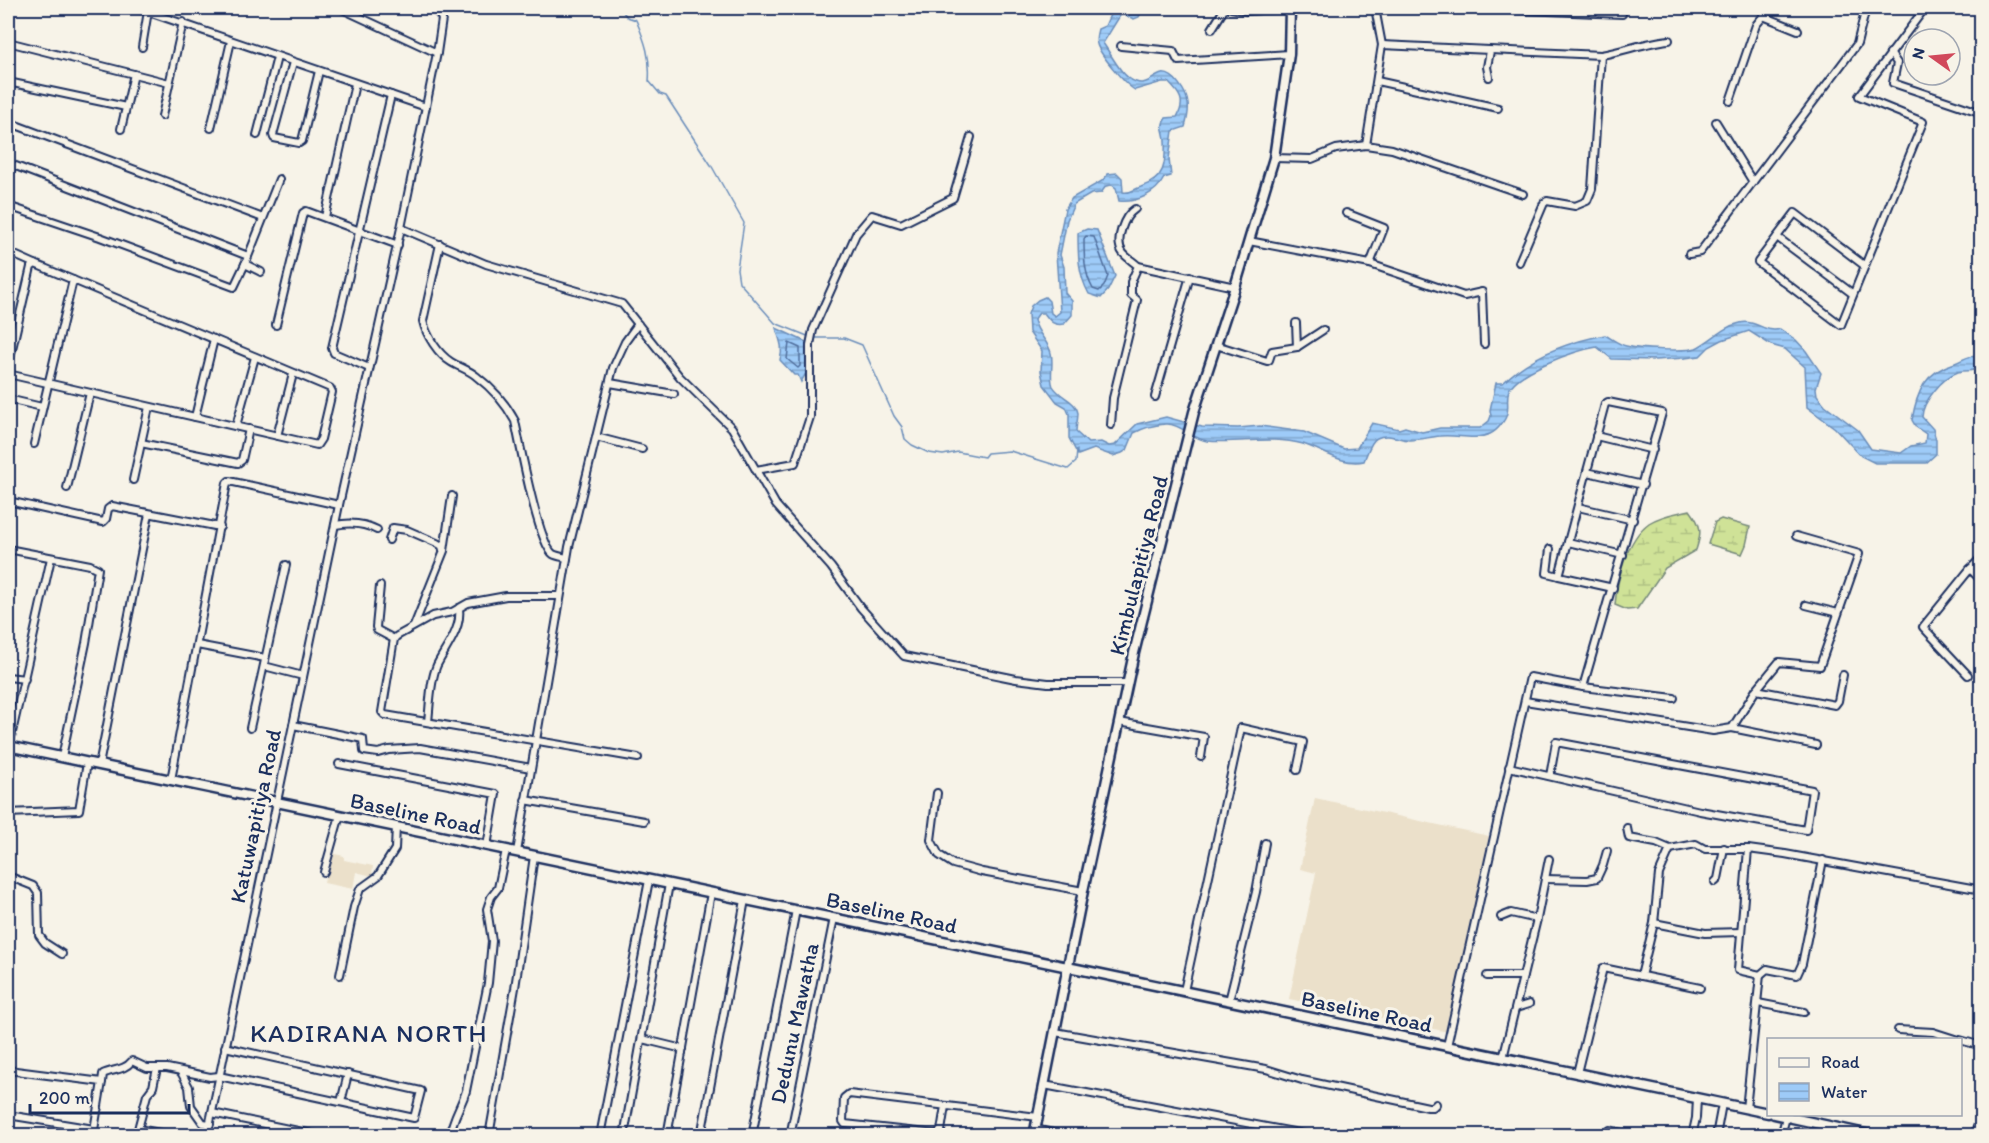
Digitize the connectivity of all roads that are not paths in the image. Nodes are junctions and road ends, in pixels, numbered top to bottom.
1 (137, 8) edge
2 (340, 8) edge
3 (435, 8) edge
4 (1225, 8) edge
5 (1231, 8) edge
6 (1290, 8) edge
7 (1375, 8) edge
8 (1477, 8) edge
9 (1770, 8) edge
10 (1866, 8) edge
11 (1925, 8) edge
12 (148, 11) junction
13 (1622, 14) dead end
14 (1763, 16) junction
15 (183, 22) junction
16 (1212, 29) dead end
17 (1797, 30) dead end
18 (1669, 40) dead end
19 (231, 41) junction
20 (8, 42) edge
21 (1382, 45) junction
22 (142, 46) dead end
23 (1121, 46) dead end
24 (1490, 51) junction
25 (437, 53) junction
26 (1890, 53) junction
27 (1289, 54) junction
28 (1601, 55) junction
29 (277, 57) junction
30 (293, 62) junction
31 (319, 71) junction
32 (134, 74) junction
33 (1489, 77) dead end
34 (1377, 81) junction
35 (8, 82) edge
36 (169, 83) junction
37 (355, 84) junction
38 (391, 95) junction
39 (1730, 101) dead end
40 (126, 107) junction
41 (426, 107) junction
42 (1498, 108) dead end
43 (1982, 113) edge
44 (162, 116) dead end
45 (8, 122) edge
46 (1716, 122) dead end
47 (211, 128) dead end
48 (121, 129) dead end
49 (257, 135) dead end
50 (971, 137) dead end
51 (1366, 145) junction
52 (1274, 158) junction
53 (8, 163) edge
54 (279, 178) dead end
55 (1753, 182) junction
56 (1523, 194) dead end
57 (8, 206) edge
58 (1135, 209) dead end
59 (1346, 213) dead end
60 (325, 217) junction
61 (263, 218) junction
62 (401, 228) junction
63 (361, 230) junction
64 (1777, 237) junction
65 (1249, 241) junction
66 (440, 244) junction
67 (398, 245) junction
68 (8, 252) edge
69 (1689, 254) dead end
70 (248, 256) junction
71 (1519, 262) dead end
72 (35, 264) junction
73 (245, 264) junction
74 (1370, 264) junction
75 (1138, 266) junction
76 (1865, 266) junction
77 (261, 272) dead end
78 (1190, 276) junction
79 (73, 280) junction
80 (1235, 287) junction
81 (1853, 294) junction
82 (1296, 323) dead end
83 (639, 324) junction
84 (276, 325) dead end
85 (1323, 330) dead end
86 (214, 339) junction
87 (1484, 344) dead end
88 (1216, 345) junction
89 (1297, 347) junction
90 (255, 357) junction
91 (8, 366) edge
92 (369, 368) junction
93 (8, 374) edge
94 (293, 374) junction
95 (48, 383) junction
96 (610, 383) junction
97 (90, 393) junction
98 (674, 394) dead end
99 (1155, 397) dead end
100 (8, 399) edge
101 (42, 407) junction
102 (149, 407) junction
103 (195, 417) junction
104 (1111, 425) dead end
105 (237, 426) junction
106 (249, 429) junction
107 (277, 436) junction
108 (1596, 436) junction
109 (596, 437) junction
110 (141, 443) junction
111 (34, 444) dead end
112 (642, 448) dead end
113 (1653, 450) junction
114 (756, 470) junction
115 (1587, 471) junction
116 (133, 480) dead end
117 (1643, 485) junction
118 (67, 488) dead end
119 (452, 496) dead end
120 (8, 501) edge
121 (339, 505) junction
122 (1578, 507) junction
123 (149, 514) junction
124 (1633, 520) junction
125 (335, 525) junction
126 (220, 527) junction
127 (377, 530) dead end
128 (1796, 536) dead end
129 (389, 540) dead end
130 (1568, 542) junction
131 (8, 549) edge
132 (1550, 549) dead end
133 (444, 551) junction
134 (1623, 555) junction
135 (1982, 557) edge
136 (51, 558) junction
137 (567, 558) junction
138 (286, 565) dead end
139 (1970, 569) junction
140 (1559, 576) junction
141 (1982, 581) edge
142 (380, 586) dead end
143 (1613, 588) junction
144 (560, 596) junction
145 (1806, 605) dead end
146 (459, 608) junction
147 (1838, 613) junction
148 (414, 626) junction
149 (394, 639) junction
150 (197, 645) junction
151 (265, 658) junction
152 (264, 666) junction
153 (1843, 675) dead end
154 (1968, 675) dead end
155 (303, 676) junction
156 (8, 677) edge
157 (25, 679) junction
158 (1127, 683) junction
159 (1583, 687) junction
160 (1756, 690) junction
161 (1674, 698) dead end
162 (1525, 701) junction
163 (428, 722) junction
164 (1119, 722) junction
165 (293, 725) junction
166 (1732, 728) junction
167 (250, 729) dead end
168 (536, 739) junction
169 (1815, 745) dead end
170 (8, 746) edge
171 (62, 757) junction
172 (1201, 757) dead end
173 (638, 758) dead end
174 (87, 762) junction
175 (339, 764) dead end
176 (99, 765) junction
177 (1509, 767) junction
178 (531, 768) junction
179 (1297, 770) dead end
180 (1550, 776) junction
181 (171, 780) junction
182 (937, 793) dead end
183 (525, 800) junction
184 (277, 802) junction
185 (8, 813) edge
186 (340, 815) junction
187 (644, 821) dead end
188 (396, 827) junction
189 (1627, 828) dead end
190 (1265, 843) dead end
191 (487, 846) junction
192 (1724, 848) junction
193 (1670, 849) junction
194 (1748, 849) junction
195 (506, 850) junction
196 (1607, 851) dead end
197 (517, 852) junction
198 (534, 856) junction
199 (1549, 859) dead end
200 (1823, 860) junction
201 (324, 872) dead end
202 (8, 876) edge
203 (1545, 879) junction
204 (648, 880) junction
205 (1715, 882) dead end
206 (669, 884) junction
207 (1982, 890) edge
208 (1083, 891) junction
209 (711, 893) junction
210 (746, 900) junction
211 (795, 910) junction
212 (1501, 917) dead end
213 (834, 918) junction
214 (1537, 919) junction
215 (1654, 923) junction
216 (1740, 932) junction
217 (62, 954) dead end
218 (1069, 967) junction
219 (340, 975) dead end
220 (1760, 975) junction
221 (1487, 976) dead end
222 (1523, 976) junction
223 (1641, 976) junction
224 (1700, 988) dead end
225 (1184, 991) junction
226 (1229, 1001) junction
227 (1758, 1003) junction
228 (1529, 1004) dead end
229 (1516, 1008) junction
230 (1804, 1012) dead end
231 (1898, 1030) dead end
232 (1055, 1032) junction
233 (1952, 1038) edge
234 (642, 1039) junction
235 (1962, 1041) edge
236 (1448, 1046) junction
237 (1982, 1046) edge
238 (225, 1047) junction
239 (683, 1049) junction
240 (1503, 1058) junction
241 (157, 1068) junction
242 (8, 1070) edge
243 (181, 1072) junction
244 (1577, 1073) junction
245 (348, 1074) junction
246 (219, 1076) junction
247 (102, 1082) junction
248 (1044, 1085) junction
249 (1697, 1098) junction
250 (341, 1102) junction
251 (1436, 1104) dead end
252 (1722, 1104) junction
253 (945, 1106) junction
254 (1746, 1109) junction
255 (212, 1113) junction
256 (1767, 1113) edge
257 (8, 1115) edge
258 (1782, 1116) edge
259 (1038, 1117) junction
260 (1786, 1117) junction
261 (1982, 1117) edge
262 (210, 1124) junction
263 (93, 1132) edge
264 (1035, 1132) edge
265 (177, 1136) edge
266 (207, 1136) edge
267 (322, 1136) edge
268 (450, 1136) edge
269 (489, 1136) edge
270 (600, 1136) edge
271 (624, 1136) edge
272 (667, 1136) edge
273 (701, 1136) edge
274 (752, 1136) edge
275 (790, 1136) edge
276 (1066, 1136) edge
277 (1316, 1136) edge
278 (1603, 1136) edge
279 (1635, 1136) edge
280 (1692, 1136) edge
281 (1716, 1136) edge
282 (1781, 1136) edge
283 (1875, 1136) edge
284 (1973, 1136) edge

1 - 12 street
2 - 25 street
3 - 25 street, Katuwapitiya Road
4 - 16 street
5 - 6 street
6 - 27 main road, Kimbulapitiya Road
7 - 21 street
8 - 13 street
9 - 14 street
10 - 55 street
11 - 26 street
12 - 15 street
12 - 22 street
14 - 17 street
14 - 39 street
15 - 19 street
15 - 36 street
18 - 28 street
19 - 29 street
19 - 47 street
20 - 32 street
21 - 24 street
21 - 34 street
23 - 27 street
24 - 28 street
24 - 33 street
25 - 41 street, Katuwapitiya Road
26 - 43 street
26 - 76 street
27 - 52 main road, Kimbulapitiya Road
28 - 71 street
29 - 30 street
29 - 49 street
30 - 31 street
30 - 31 street
31 - 37 street
32 - 36 street
32 - 40 street
34 - 42 street
34 - 51 street
35 - 40 street
36 - 44 street
37 - 38 street
37 - 60 street
38 - 41 street
38 - 63 street
40 - 48 street
41 - 62 street, Katuwapitiya Road
45 - 61 street
46 - 55 street
50 - 114 street
51 - 52 street
51 - 56 street
52 - 65 main road, Kimbulapitiya Road
53 - 70 street
54 - 61 street
55 - 69 street
57 - 73 street
58 - 75 street
59 - 74 street
60 - 63 street
60 - 84 street
61 - 70 street
62 - 66 street
62 - 67 street, Katuwapitiya Road
63 - 67 street
63 - 92 street
64 - 76 street
64 - 81 street
64 - 81 street
65 - 74 street
65 - 80 main road, Kimbulapitiya Road
66 - 83 street
66 - 137 street
67 - 92 street, Katuwapitiya Road
68 - 72 street
70 - 73 street
72 - 79 street
72 - 91 street
73 - 77 street
74 - 87 street
75 - 78 street
75 - 104 street
76 - 81 street
78 - 80 street
78 - 99 street
79 - 86 street
79 - 95 street
80 - 88 main road, Kimbulapitiya Road
82 - 89 street
83 - 96 street
83 - 114 street
85 - 89 street
86 - 90 street
86 - 103 street
88 - 89 street
88 - 158 main road, Kimbulapitiya Road
90 - 94 street
90 - 105 street
92 - 121 street, Katuwapitiya Road
93 - 95 street
94 - 107 street
94 - 107 street
95 - 97 street
95 - 101 street
96 - 98 street
96 - 109 street
97 - 102 street
97 - 118 street
100 - 101 street
101 - 111 street
102 - 103 street
102 - 110 street
103 - 105 street
105 - 106 street
106 - 107 street
106 - 110 street
108 - 113 street
108 - 113 street
108 - 115 street
109 - 112 street
109 - 137 street
110 - 116 street
113 - 117 street
114 - 158 street
115 - 117 street
115 - 122 street
117 - 124 street
119 - 133 street
120 - 123 street
121 - 125 street, Katuwapitiya Road
121 - 126 street
122 - 124 street
122 - 130 street
123 - 126 street
123 - 176 street
124 - 134 street
125 - 127 street
125 - 155 street, Katuwapitiya Road
126 - 150 street
128 - 147 street
129 - 133 street
130 - 134 street
130 - 140 street
131 - 136 street
132 - 140 street
133 - 148 street
134 - 143 street
135 - 139 street
136 - 157 street
136 - 171 street
137 - 144 street
138 - 151 street
139 - 141 street
139 - 154 street
140 - 143 street
142 - 149 street
143 - 159 street
144 - 146 street
144 - 168 street
145 - 147 street
146 - 148 street
146 - 163 street
147 - 160 street
148 - 149 street
149 - 163 street
150 - 151 street
150 - 181 street
151 - 152 street
152 - 155 street
152 - 167 street
153 - 160 street
155 - 165 street, Katuwapitiya Road
156 - 157 street
157 - 170 street
158 - 164 main road, Kimbulapitiya Road
159 - 161 street
159 - 162 street
160 - 166 street
162 - 166 street
162 - 177 street
163 - 168 street
164 - 172 street
164 - 208 main road, Kimbulapitiya Road
165 - 178 street
165 - 184 street, Katuwapitiya Road
166 - 169 street
168 - 173 street
168 - 178 street
170 - 171 main road, Baseline Road
171 - 174 main road, Baseline Road
174 - 176 main road, Baseline Road
174 - 185 street
175 - 191 street
176 - 181 main road, Baseline Road
177 - 180 street
177 - 236 street
178 - 183 street
179 - 225 street
180 - 180 street
181 - 184 main road, Baseline Road
182 - 208 street
183 - 187 street
183 - 197 street
184 - 186 main road, Baseline Road
184 - 238 street, Katuwapitiya Road
186 - 188 main road, Baseline Road
186 - 201 street
188 - 191 main road, Baseline Road
188 - 219 street
189 - 193 street
190 - 226 street
191 - 195 main road, Baseline Road
192 - 193 street
192 - 194 street
192 - 205 street
193 - 215 street
194 - 200 street
194 - 216 street
195 - 197 main road, Baseline Road
195 - 268 street
196 - 203 street
197 - 198 main road, Baseline Road
198 - 204 main road, Baseline Road
198 - 269 street
199 - 203 street
200 - 207 street
200 - 220 street
202 - 217 street
203 - 214 street
204 - 206 main road, Baseline Road
204 - 270 street
206 - 209 main road, Baseline Road
206 - 234 street
208 - 218 main road, Kimbulapitiya Road
209 - 210 main road, Baseline Road
209 - 239 street
210 - 211 main road, Baseline Road
210 - 273 street
211 - 213 main road, Baseline Road
211 - 274 street
212 - 214 street
213 - 218 main road, Baseline Road
213 - 275 street, Dedunu Mawatha
214 - 222 street
215 - 216 street
215 - 223 street
216 - 220 street
218 - 225 main road, Baseline Road
218 - 232 main road, Kimbulapitiya Road
220 - 227 street
221 - 222 street
222 - 229 street
223 - 224 street
223 - 244 street
225 - 226 main road, Baseline Road
226 - 236 main road, Baseline Road
227 - 230 street
227 - 254 street
228 - 229 street
229 - 240 street
231 - 233 street
232 - 248 main road, Kimbulapitiya Road
232 - 251 street
234 - 239 street
234 - 271 street
235 - 237 street
236 - 240 main road, Baseline Road
238 - 245 street
238 - 246 street, Katuwapitiya Road
239 - 272 street
240 - 244 main road, Baseline Road
241 - 243 street
241 - 247 street
241 - 265 street
242 - 247 street
243 - 246 street
243 - 262 street
244 - 249 main road, Baseline Road
245 - 250 street
245 - 250 street
246 - 250 street
246 - 255 street, Katuwapitiya Road
247 - 263 street
248 - 259 main road, Kimbulapitiya Road
248 - 277 street
249 - 252 main road, Baseline Road
249 - 280 street
252 - 254 main road, Baseline Road
252 - 281 street
253 - 253 street
253 - 259 street
254 - 256 main road, Baseline Road
255 - 262 street, Katuwapitiya Road
255 - 267 street
257 - 263 street
258 - 260 main road
259 - 264 main road, Kimbulapitiya Road
260 - 282 street
260 - 283 main road
261 - 284 street
262 - 266 street, Katuwapitiya Road
264 - 276 street
278 - 279 street

